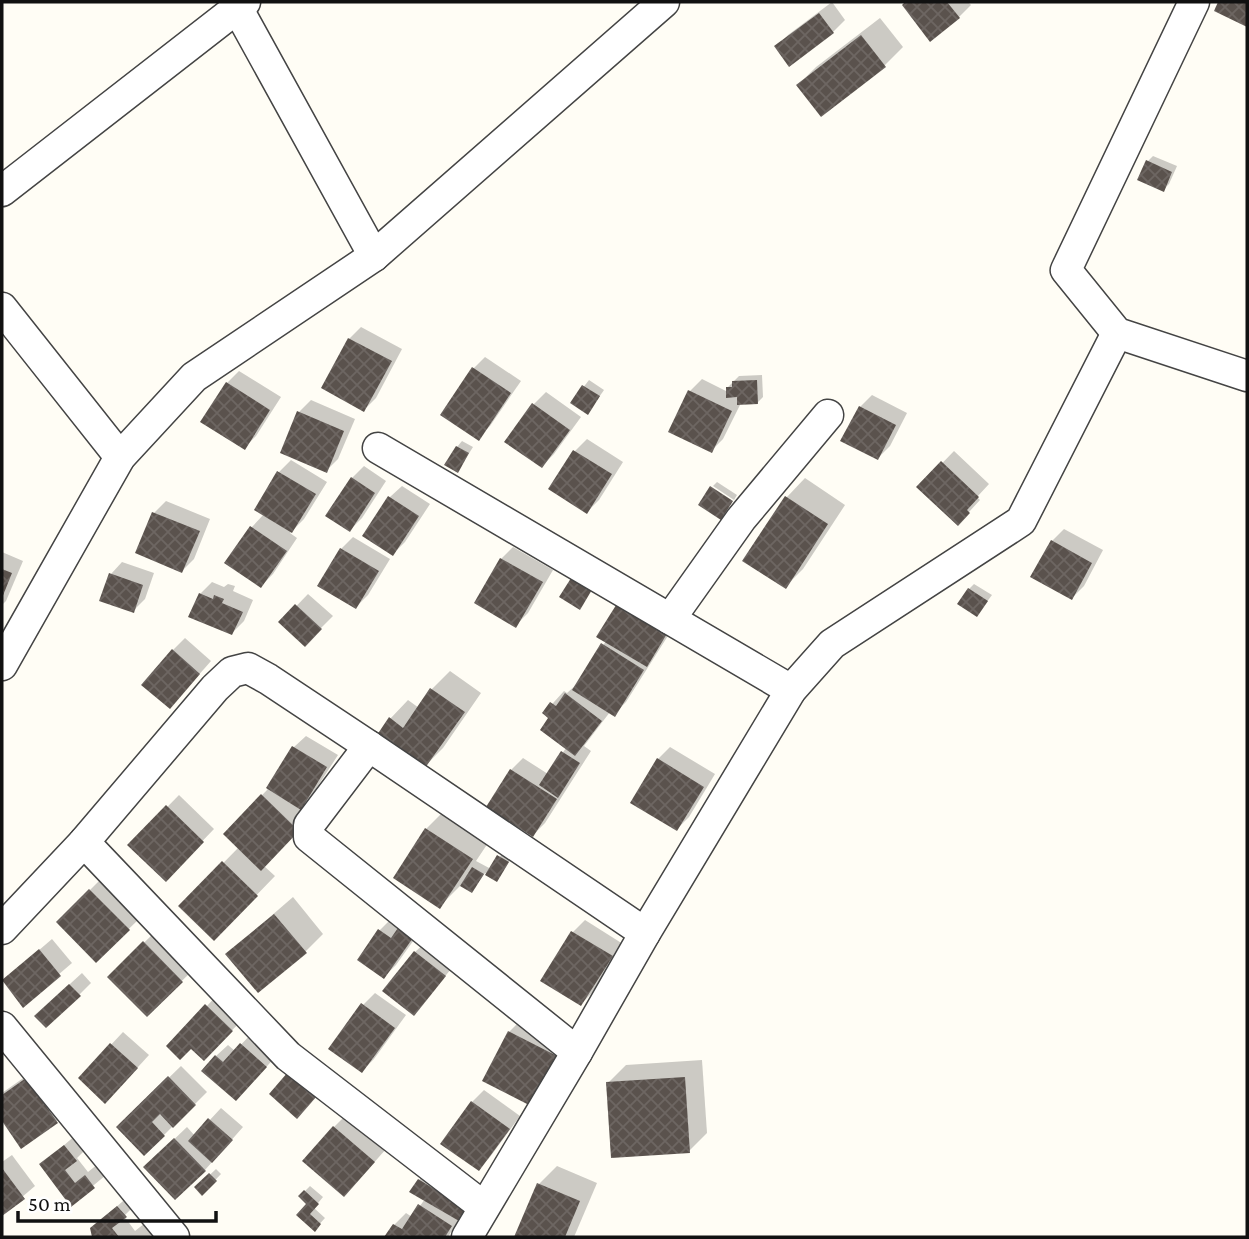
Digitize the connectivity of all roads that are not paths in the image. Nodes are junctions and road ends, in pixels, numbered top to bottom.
1 (664, 2) edge
2 (1195, 2) edge
3 (239, 4) edge
4 (2, 191) edge
5 (374, 256) junction
6 (2, 308) edge
7 (1117, 333) junction
8 (1247, 376) edge
9 (828, 415) dead end
10 (378, 448) dead end
11 (120, 457) junction
12 (670, 619) junction
13 (2, 665) edge
14 (791, 690) junction
15 (369, 746) junction
16 (84, 842) junction
17 (2, 929) edge
18 (645, 933) junction
19 (2, 1027) edge
20 (578, 1052) junction
21 (484, 1207) junction
22 (173, 1237) edge
23 (467, 1237) edge

1 - 5 street
2 - 7 street
3 - 4 street
3 - 5 street
5 - 11 street
6 - 11 street
7 - 8 street
7 - 14 street
9 - 12 street
10 - 12 street
11 - 13 street
12 - 14 street
14 - 18 street
15 - 16 street
15 - 18 street
15 - 20 street
16 - 17 street
16 - 21 street
18 - 20 street
19 - 22 street
20 - 21 street
21 - 23 street

